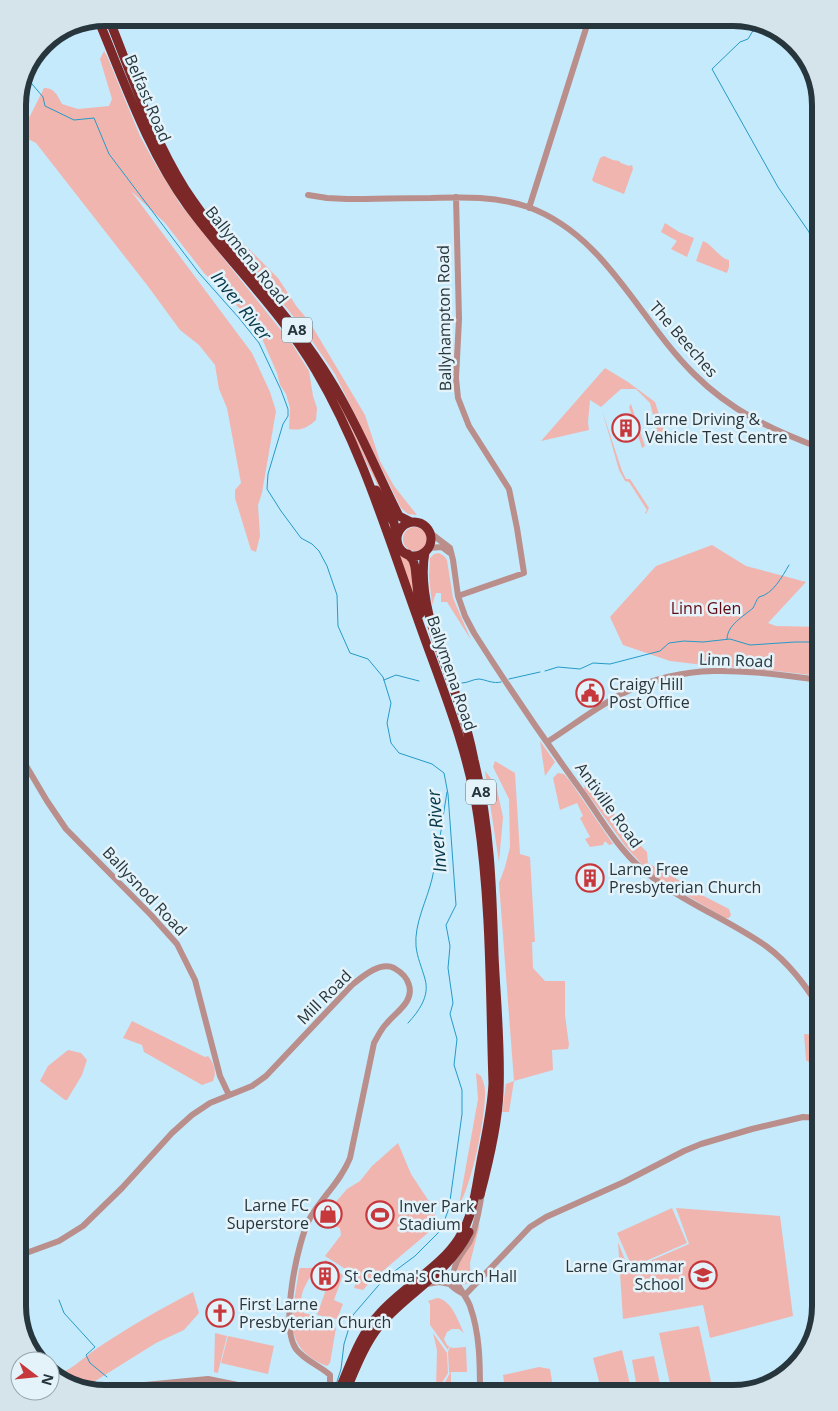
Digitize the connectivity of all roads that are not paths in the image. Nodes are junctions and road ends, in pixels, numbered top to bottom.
1 (101, 26) edge
2 (112, 26) edge
3 (587, 26) edge
4 (163, 149) joint
5 (157, 157) joint
6 (308, 195) dead end
7 (456, 197) junction
8 (530, 208) junction
9 (349, 434) junction
10 (812, 445) edge
11 (411, 522) junction
12 (429, 532) junction
13 (397, 537) junction
14 (427, 550) junction
15 (408, 554) junction
16 (452, 556) junction
17 (458, 596) junction
18 (432, 658) junction
19 (812, 679) edge
20 (548, 742) junction
21 (26, 766) edge
22 (812, 997) edge
23 (229, 1095) junction
24 (812, 1118) edge
25 (482, 1187) junction
26 (26, 1253) edge
27 (441, 1258) junction
28 (442, 1270) junction
29 (427, 1284) junction
30 (450, 1284) junction
31 (465, 1295) junction
32 (361, 1349) junction
33 (156, 1385) edge
34 (238, 1385) edge
35 (329, 1385) edge
36 (342, 1385) edge
37 (348, 1385) edge
38 (480, 1385) edge

1 - 5 highway, Belfast Road / A8
2 - 4 highway, Belfast Road / A8
3 - 8 street
4 - 11 highway, Ballymena Road / A8
5 - 9 highway, Ballymena Road / A8
6 - 7 street, The Beeches
7 - 8 street, The Beeches
7 - 17 street, Ballyhampton Road
8 - 10 street, The Beeches
9 - 13 highway, A8
9 - 18 highway, Ballymena Road / A8
11 - 12 highway, A8
11 - 13 highway
12 - 14 highway, A8
12 - 16 street
13 - 15 highway, A8
14 - 15 highway
14 - 16 street
14 - 25 highway, Ballymena Road / A8
15 - 18 highway, A8
16 - 17 street, Antiville Road
17 - 20 street, Antiville Road
18 - 27 highway, Ballymena Road / A8
19 - 20 street, Linn Road
20 - 22 street, Antiville Road
21 - 23 street, Ballysnod Road
23 - 26 street, Mill Road
23 - 35 street, Mill Road
24 - 31 street
25 - 28 highway, A8
25 - 31 street
27 - 28 street
27 - 32 highway, A8
28 - 29 highway, A8
28 - 30 street
29 - 30 street
29 - 32 highway, A8
30 - 31 street
31 - 38 street
32 - 36 highway, A8
32 - 37 highway, A8
33 - 34 street

